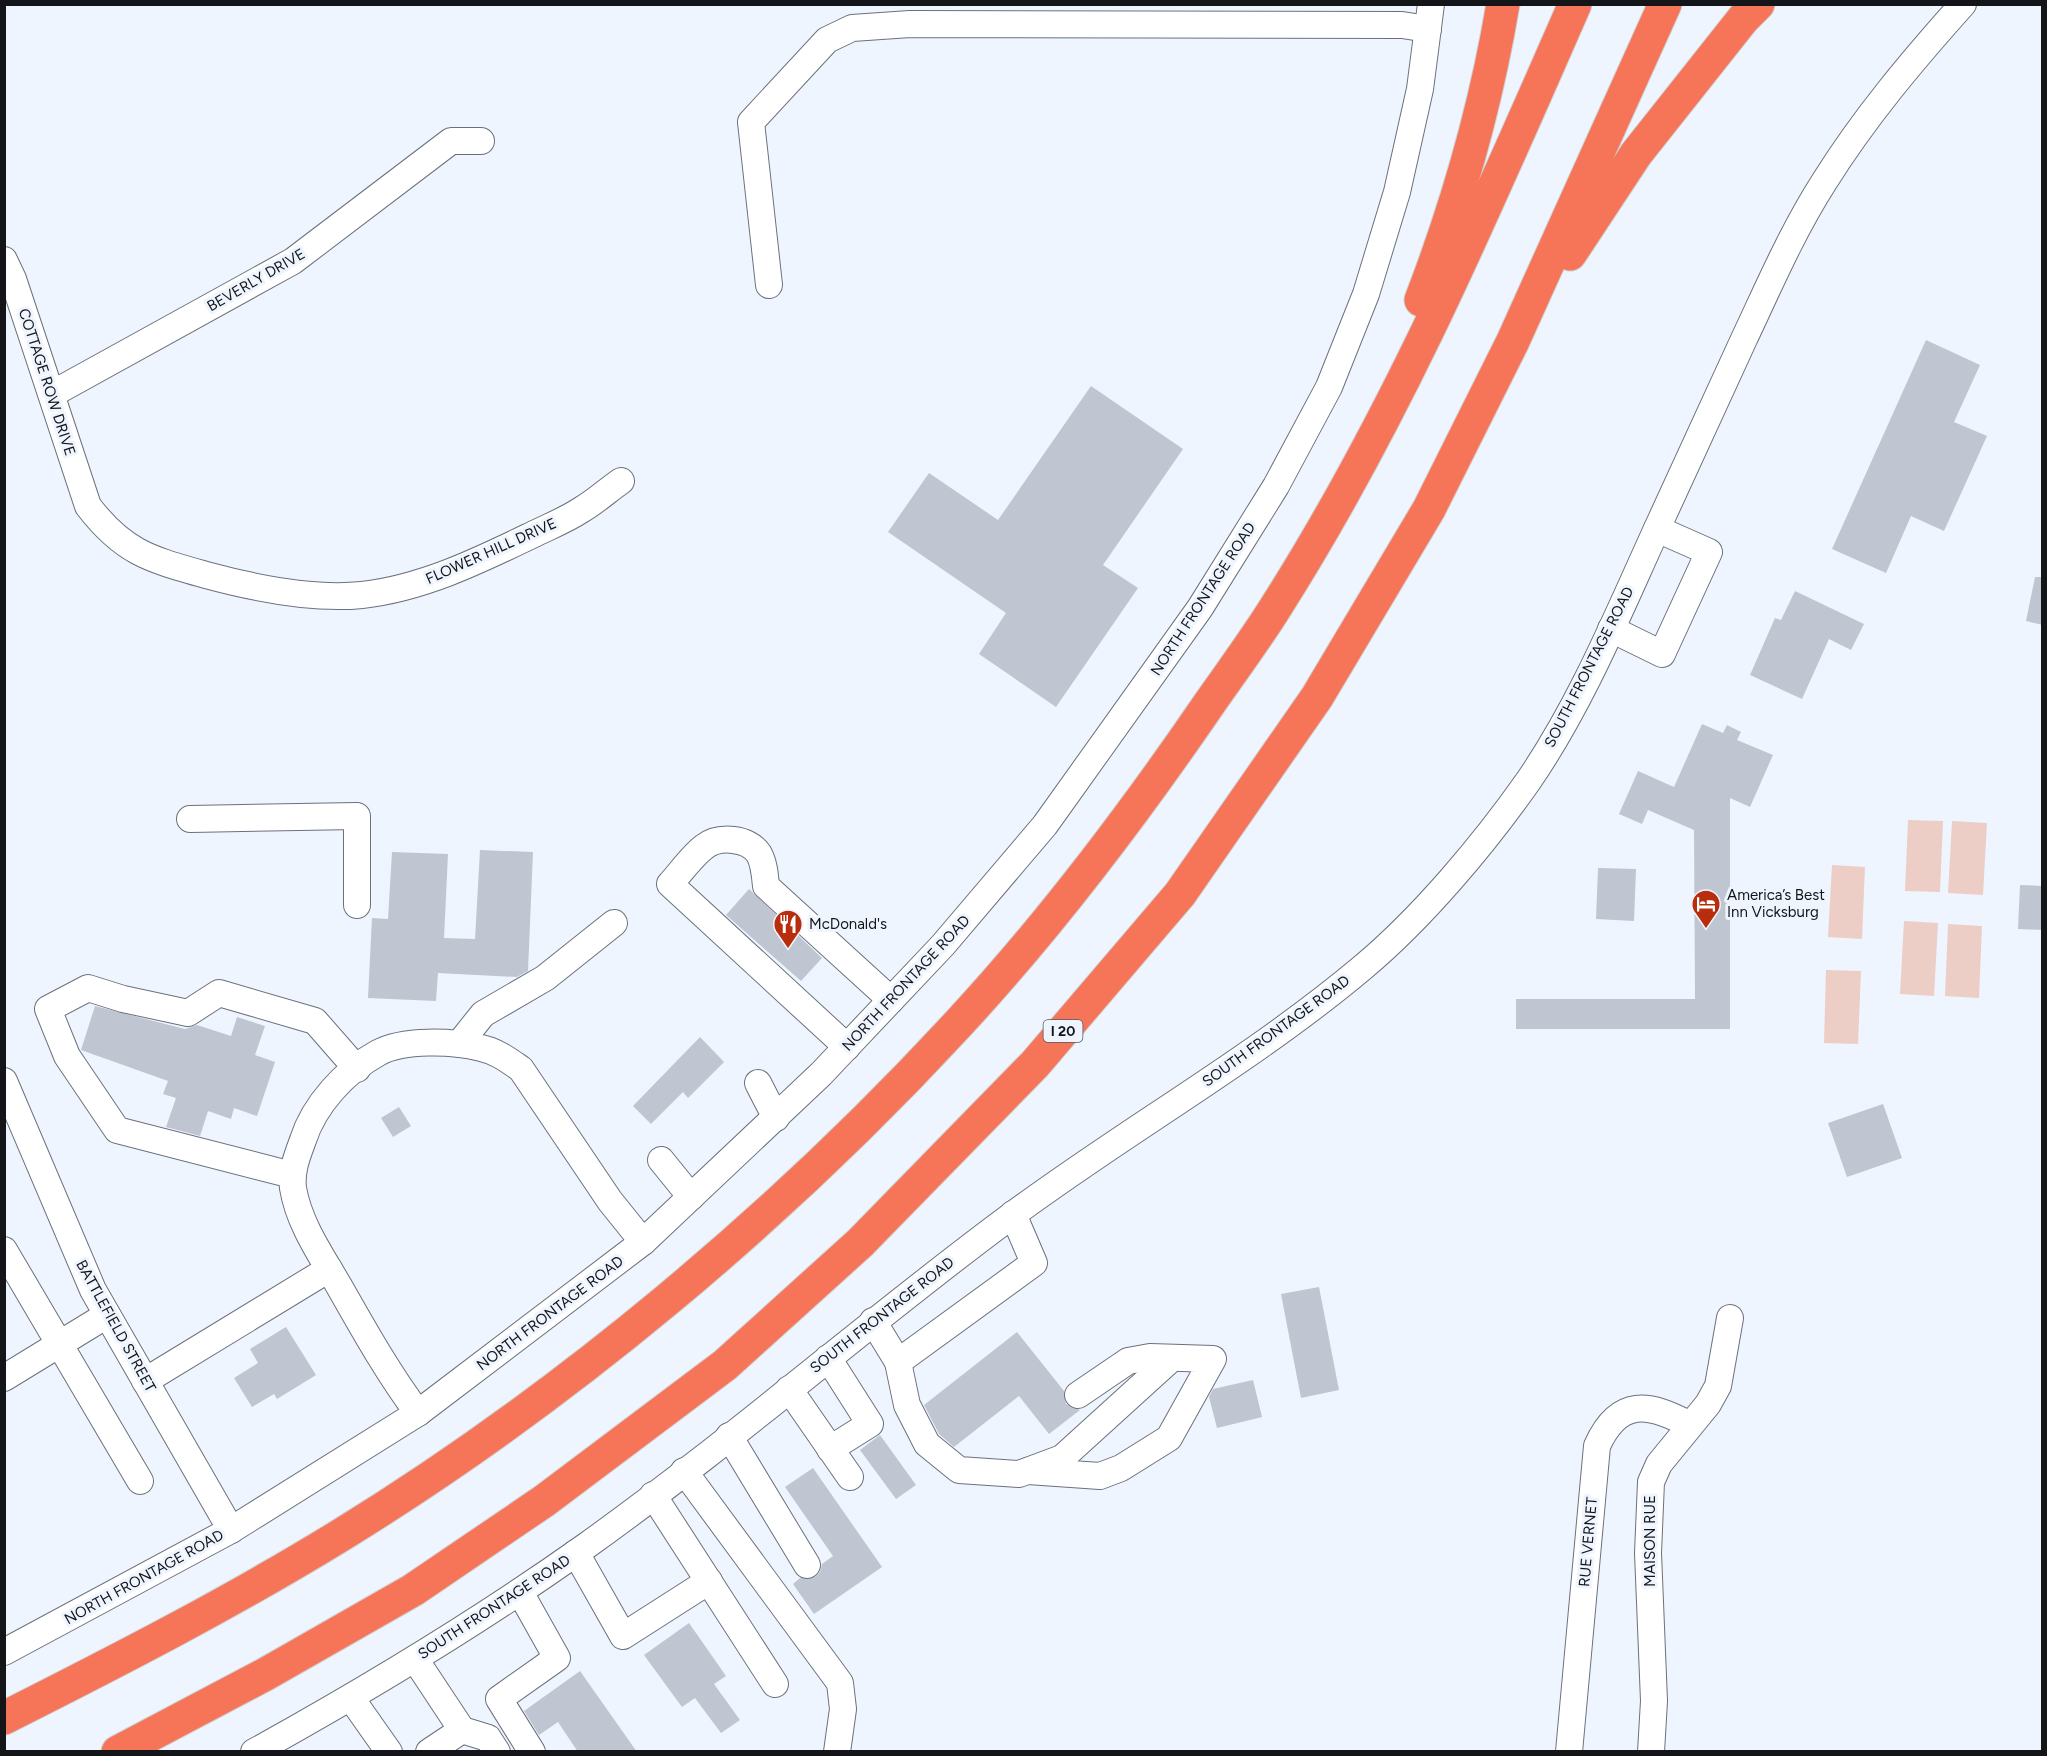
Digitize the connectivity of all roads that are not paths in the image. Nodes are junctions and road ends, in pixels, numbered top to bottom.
1 (1503, 4) edge
2 (1575, 4) edge
3 (1665, 4) edge
4 (1758, 4) edge
5 (1964, 4) edge
6 (1429, 17) edge
7 (481, 141) dead end
8 (4, 260) edge
9 (769, 285) dead end
10 (1514, 341) junction
11 (52, 394) junction
12 (1356, 472) junction
13 (621, 481) dead end
14 (87, 506) joint
15 (1657, 529) junction
16 (1611, 629) junction
17 (190, 819) dead end
18 (357, 905) dead end
19 (614, 923) dead end
20 (891, 1000) junction
21 (459, 1044) junction
22 (847, 1047) junction
23 (357, 1069) junction
24 (4, 1081) edge
25 (758, 1083) dead end
26 (776, 1118) junction
27 (661, 1161) dead end
28 (292, 1175) junction
29 (691, 1197) junction
30 (1013, 1214) junction
31 (643, 1242) junction
32 (4, 1250) edge
33 (329, 1269) junction
34 (107, 1315) junction
35 (1730, 1318) dead end
36 (873, 1321) junction
37 (61, 1346) junction
38 (828, 1358) junction
39 (1171, 1359) junction
40 (898, 1362) junction
41 (4, 1378) edge
42 (145, 1381) junction
43 (789, 1389) junction
44 (1078, 1395) dead end
45 (418, 1413) junction
46 (1690, 1425) junction
47 (729, 1436) junction
48 (831, 1449) junction
49 (684, 1471) junction
50 (1028, 1471) junction
51 (850, 1477) dead end
52 (140, 1481) dead end
53 (653, 1495) junction
54 (231, 1530) junction
55 (576, 1553) junction
56 (807, 1565) dead end
57 (709, 1581) junction
58 (520, 1592) junction
59 (4, 1652) edge
60 (415, 1659) junction
61 (775, 1684) dead end
62 (351, 1698) junction
63 (4, 1718) edge
64 (462, 1730) junction
65 (264, 1749) edge
66 (118, 1752) edge
67 (388, 1752) edge
68 (429, 1752) edge
69 (497, 1752) edge
70 (532, 1752) edge
71 (837, 1752) edge
72 (1569, 1752) edge
73 (1651, 1752) edge

1 - 12 highway
2 - 12 highway
3 - 10 highway, I 20
4 - 10 highway
5 - 15 street, SOUTH FRONTAGE ROAD
6 - 9 street
6 - 20 street, NORTH FRONTAGE ROAD
7 - 11 street, BEVERLY DRIVE
8 - 11 street, COTTAGE ROW DRIVE
10 - 66 highway, I 20
11 - 14 street, COTTAGE ROW DRIVE
12 - 63 highway
13 - 14 street, FLOWER HILL DRIVE
15 - 16 street, SOUTH FRONTAGE ROAD
15 - 16 street
16 - 30 street, SOUTH FRONTAGE ROAD
17 - 18 street
19 - 21 street
20 - 22 street, NORTH FRONTAGE ROAD
20 - 22 street
21 - 23 street
21 - 31 street
22 - 26 street, NORTH FRONTAGE ROAD
23 - 28 street
23 - 28 street
24 - 34 street, BATTLEFIELD STREET
25 - 26 street
26 - 29 street, NORTH FRONTAGE ROAD
27 - 29 street
28 - 33 street
29 - 31 street, NORTH FRONTAGE ROAD
30 - 36 street, SOUTH FRONTAGE ROAD
30 - 40 street
31 - 45 street, NORTH FRONTAGE ROAD
32 - 37 street
33 - 42 street
33 - 45 street
34 - 37 street
34 - 42 street, BATTLEFIELD STREET
35 - 46 street, MAISON RUE
36 - 38 street, SOUTH FRONTAGE ROAD
36 - 40 street
37 - 41 street
37 - 52 street
38 - 43 street, SOUTH FRONTAGE ROAD
38 - 48 street
39 - 44 street
39 - 50 street
39 - 50 street
40 - 50 street
42 - 54 street, BATTLEFIELD STREET
43 - 47 street, SOUTH FRONTAGE ROAD
43 - 48 street
45 - 54 street, NORTH FRONTAGE ROAD
46 - 72 street, RUE VERNET
46 - 73 street, MAISON RUE
47 - 49 street, SOUTH FRONTAGE ROAD
47 - 56 street
48 - 51 street
49 - 53 street, SOUTH FRONTAGE ROAD
49 - 71 street
53 - 55 street, SOUTH FRONTAGE ROAD
53 - 57 street
54 - 59 street, NORTH FRONTAGE ROAD
55 - 57 street
55 - 58 street, SOUTH FRONTAGE ROAD
57 - 61 street
58 - 60 street, SOUTH FRONTAGE ROAD
58 - 70 street
60 - 62 street, SOUTH FRONTAGE ROAD
60 - 64 street
62 - 65 street, SOUTH FRONTAGE ROAD
62 - 67 street
64 - 68 street
64 - 69 street

